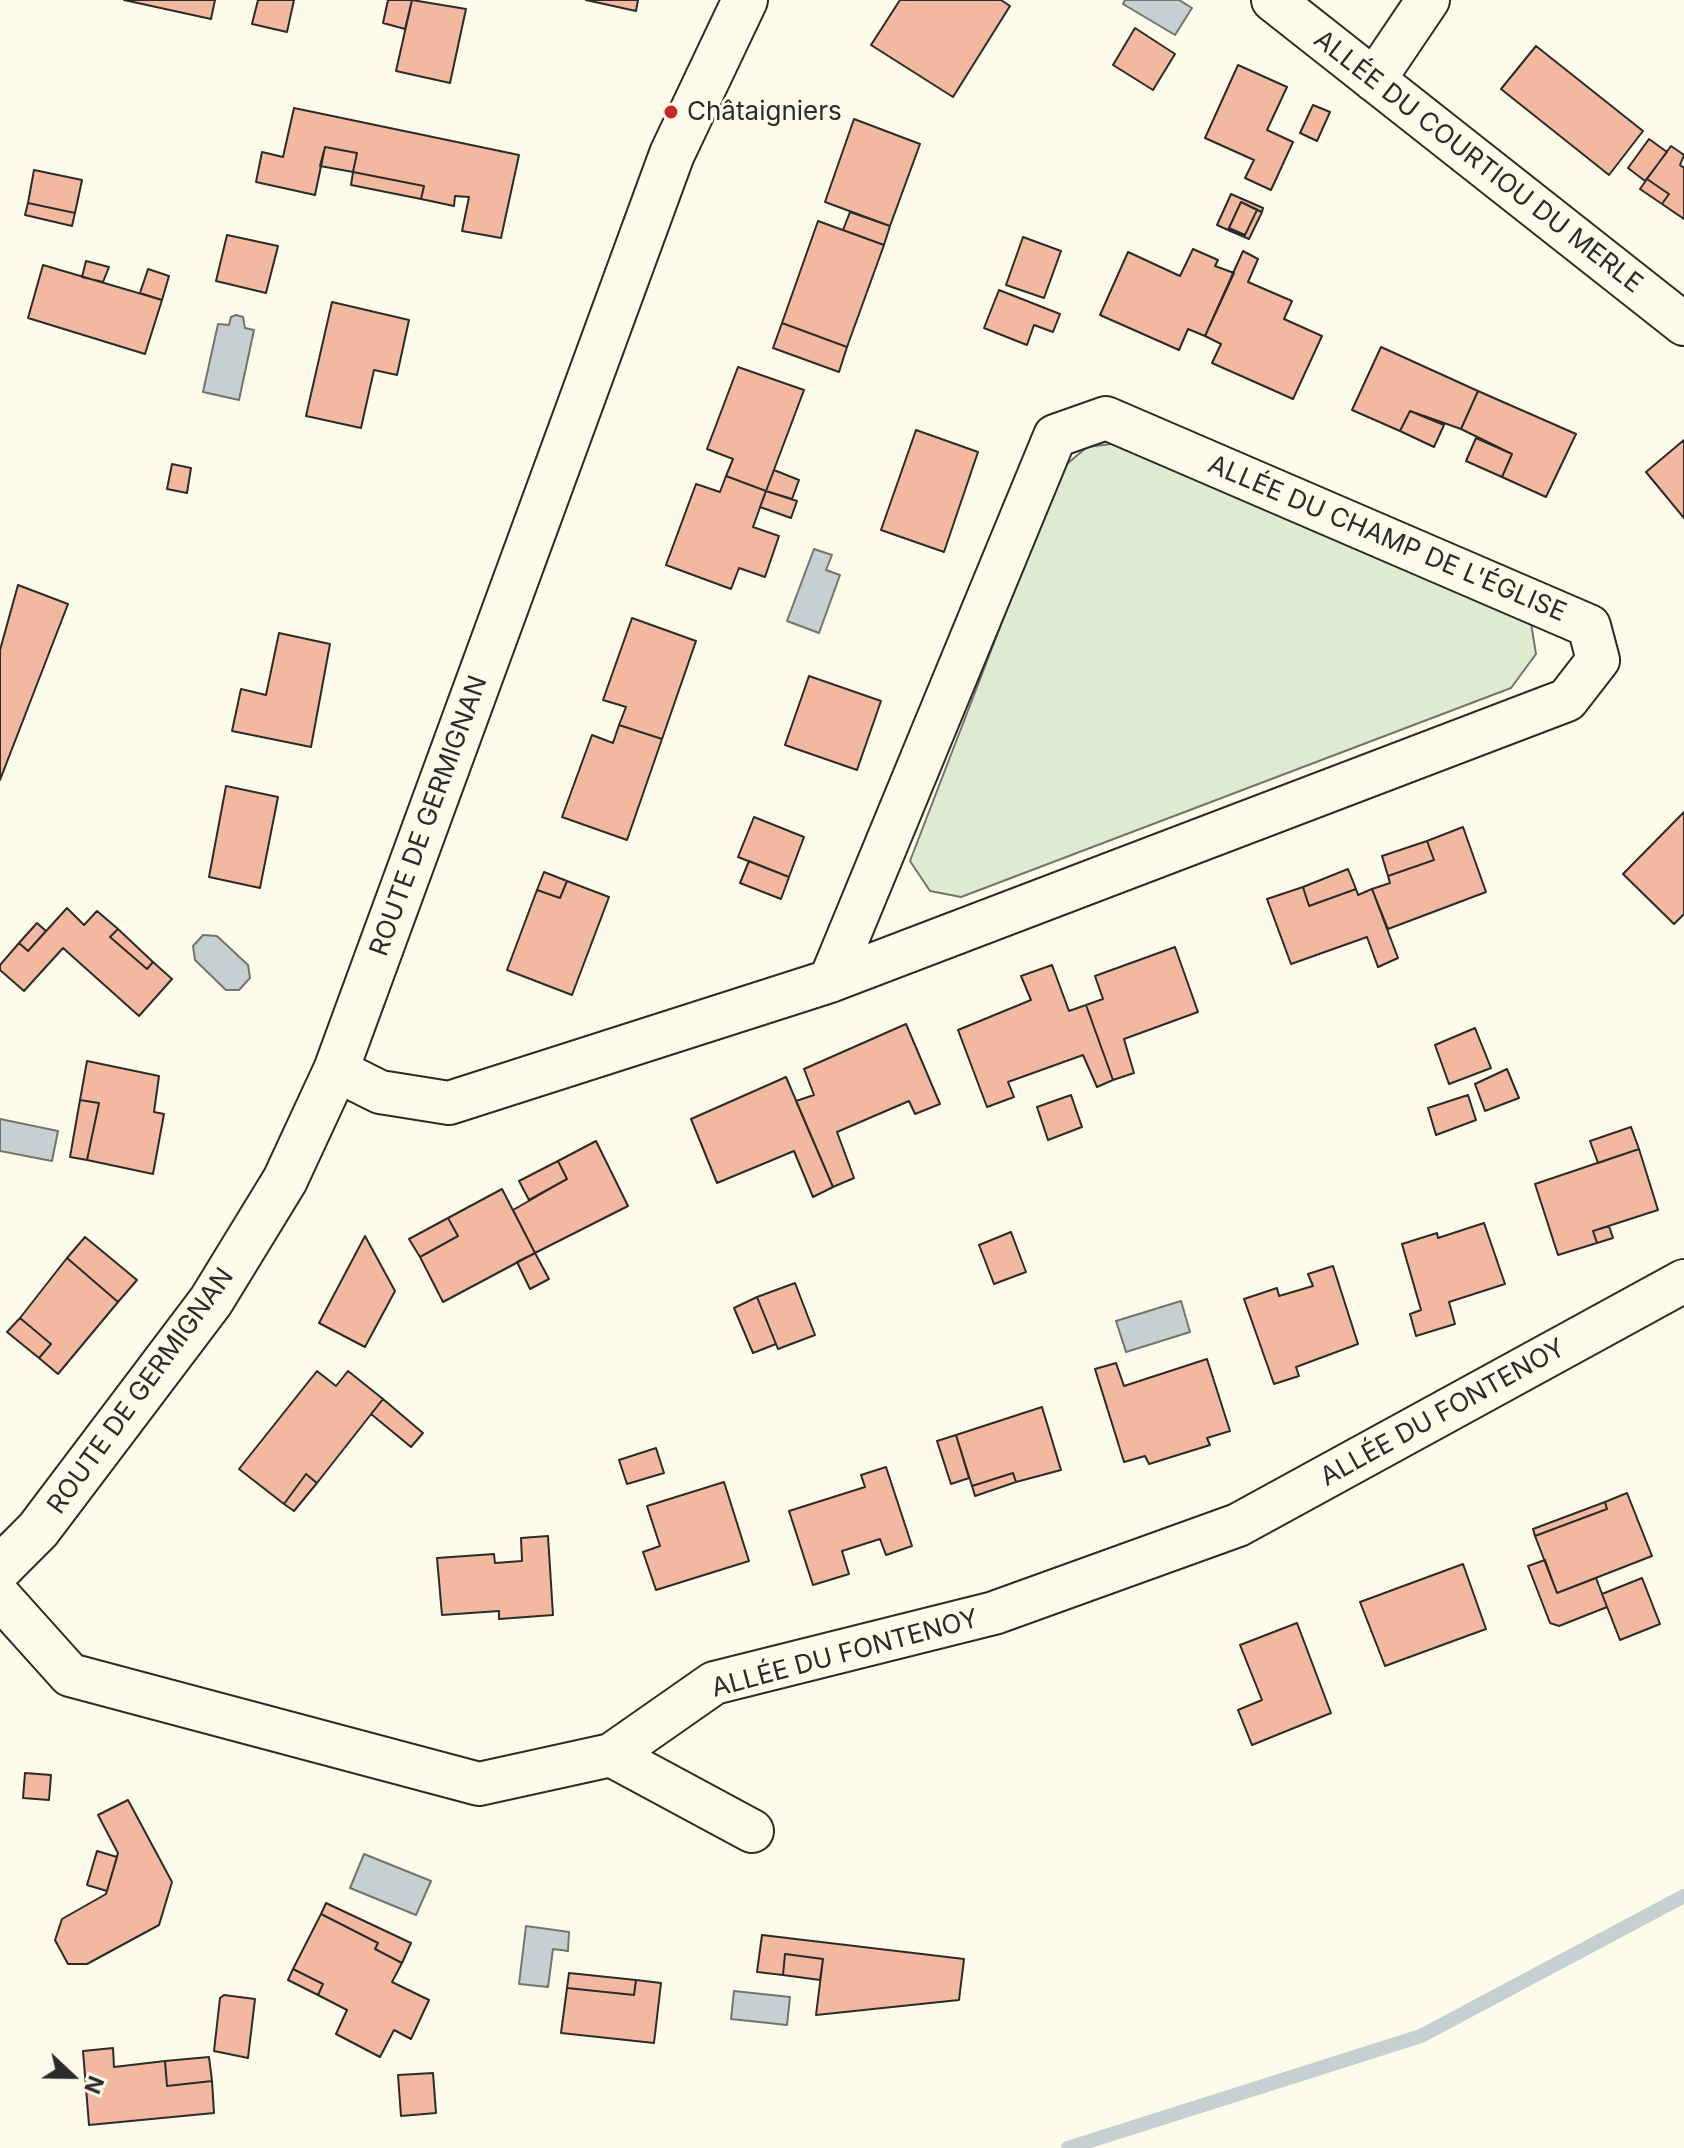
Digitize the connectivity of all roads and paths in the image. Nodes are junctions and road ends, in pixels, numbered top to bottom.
1 (745, 0) edge
2 (1273, 0) edge
3 (1428, 0) edge
4 (1374, 80) junction
5 (1684, 324) edge
6 (830, 981) junction
7 (336, 1070) junction
8 (1684, 1281) edge
9 (0, 1568) edge
10 (0, 1597) edge
11 (611, 1755) junction
12 (752, 1831) dead end

1 - 7 street, ROUTE DE GERMIGNAN
2 - 4 street, ALLÉE DU COURTIOU DU MERLE
3 - 4 street
4 - 5 street, ALLÉE DU COURTIOU DU MERLE
6 - 6 street, ALLÉE DU CHAMP DE L'ÉGLISE
6 - 7 street, ALLÉE DU CHAMP DE L'ÉGLISE
7 - 9 street, ROUTE DE GERMIGNAN
8 - 11 street, ALLÉE DU FONTENOY
10 - 11 street, ALLÉE DU FONTENOY
11 - 12 street

